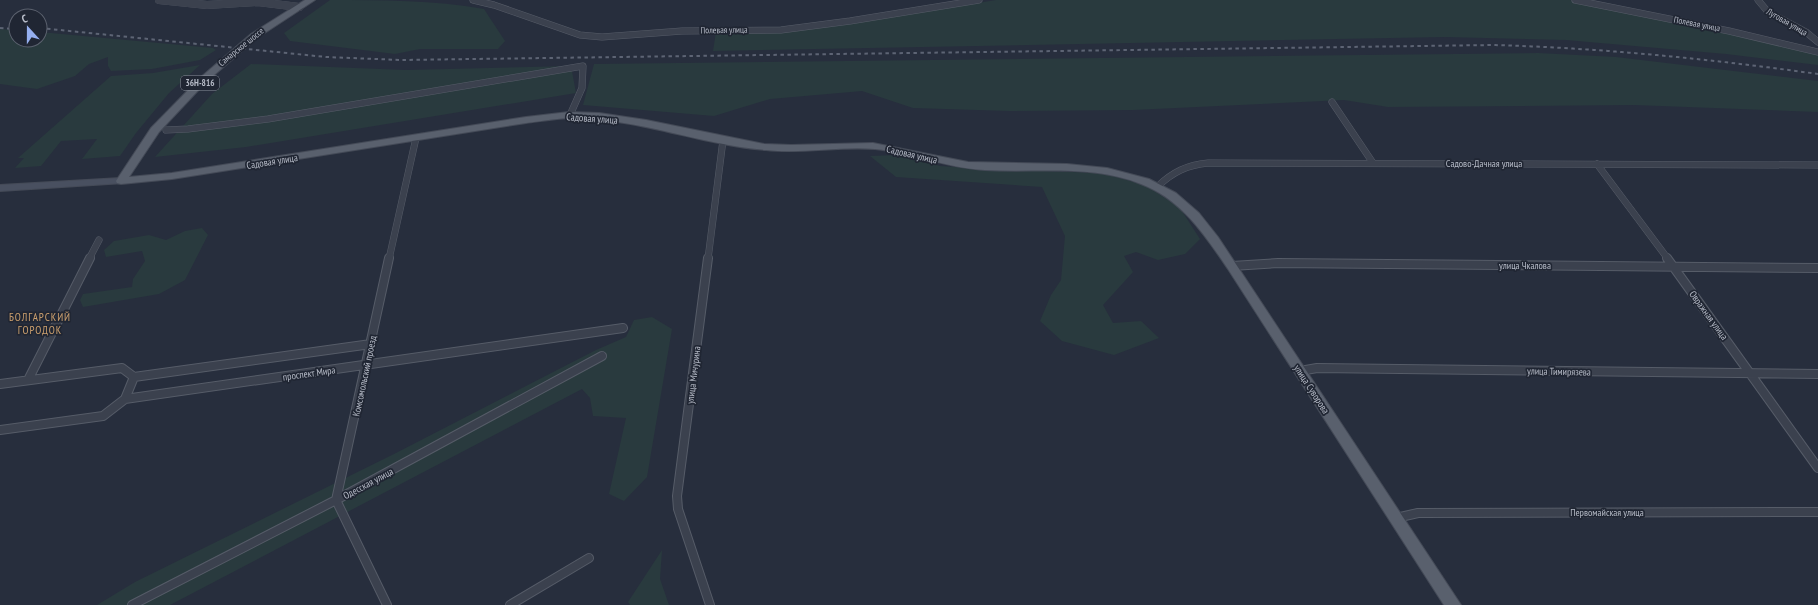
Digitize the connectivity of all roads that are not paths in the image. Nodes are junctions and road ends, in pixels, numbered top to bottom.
1 (159, 0) edge
2 (311, 0) edge
3 (473, 0) edge
4 (979, 0) edge
5 (1575, 0) edge
6 (1758, 0) edge
7 (299, 7) junction
8 (1818, 42) edge
9 (1818, 46) edge
10 (1816, 51) edge
11 (1332, 102) dead end
12 (570, 115) junction
13 (166, 130) dead end
14 (416, 138) junction
15 (723, 140) junction
16 (1373, 163) junction
17 (1597, 164) junction
18 (1818, 165) edge
19 (121, 181) junction
20 (1158, 186) junction
21 (0, 188) edge
22 (99, 240) dead end
23 (1232, 266) junction
24 (1673, 266) junction
25 (1818, 268) edge
26 (623, 328) dead end
27 (371, 344) junction
28 (602, 356) dead end
29 (366, 365) junction
30 (1300, 371) junction
31 (1750, 373) junction
32 (1818, 374) edge
33 (134, 377) junction
34 (28, 380) junction
35 (0, 384) edge
36 (125, 399) junction
37 (0, 430) edge
38 (1818, 468) edge
39 (336, 500) junction
40 (1818, 512) edge
41 (1396, 518) junction
42 (589, 558) dead end
43 (132, 605) edge
44 (387, 605) edge
45 (510, 605) edge
46 (710, 605) edge
47 (1452, 605) edge

1 - 7 street
2 - 7 main road, Самарское шоссе / 36Н-816
3 - 4 street, Полевая улица
5 - 10 street, Полевая улица
6 - 8 street, Луговая улица
7 - 19 main road, Самарское шоссе / 36Н-816
9 - 10 street
11 - 16 street
12 - 13 street
12 - 14 main road, Садовая улица
12 - 15 main road, Садовая улица
14 - 19 main road, Садовая улица
14 - 27 street, Комсомольский проезд
15 - 20 main road, Садовая улица
15 - 46 street, улица Мичурина
16 - 17 street, Садово-Дачная улица
16 - 20 street, Садово-Дачная улица
17 - 18 street, Садово-Дачная улица
17 - 24 street, Овражная улица
19 - 21 main road, Садовая улица
20 - 23 main road, улица Суворова
22 - 34 street
23 - 24 street, улица Чкалова
23 - 30 main road, улица Суворова
24 - 25 street, улица Чкалова
24 - 31 street, Овражная улица
26 - 29 street, проспект Мира
27 - 29 street, Комсомольский проезд
27 - 33 street, проспект Мира
28 - 39 street, Одесская улица
29 - 36 street, проспект Мира
29 - 39 street, Комсомольский проезд
30 - 31 street, улица Тимирязева
30 - 41 main road, улица Суворова
31 - 32 street, улица Тимирязева
31 - 38 street, Овражная улица
33 - 34 street
33 - 36 street
34 - 35 street
36 - 37 street, проспект Мира
39 - 43 street, Одесская улица
39 - 44 street
40 - 41 street, Первомайская улица
41 - 47 main road, улица Суворова
42 - 45 street

